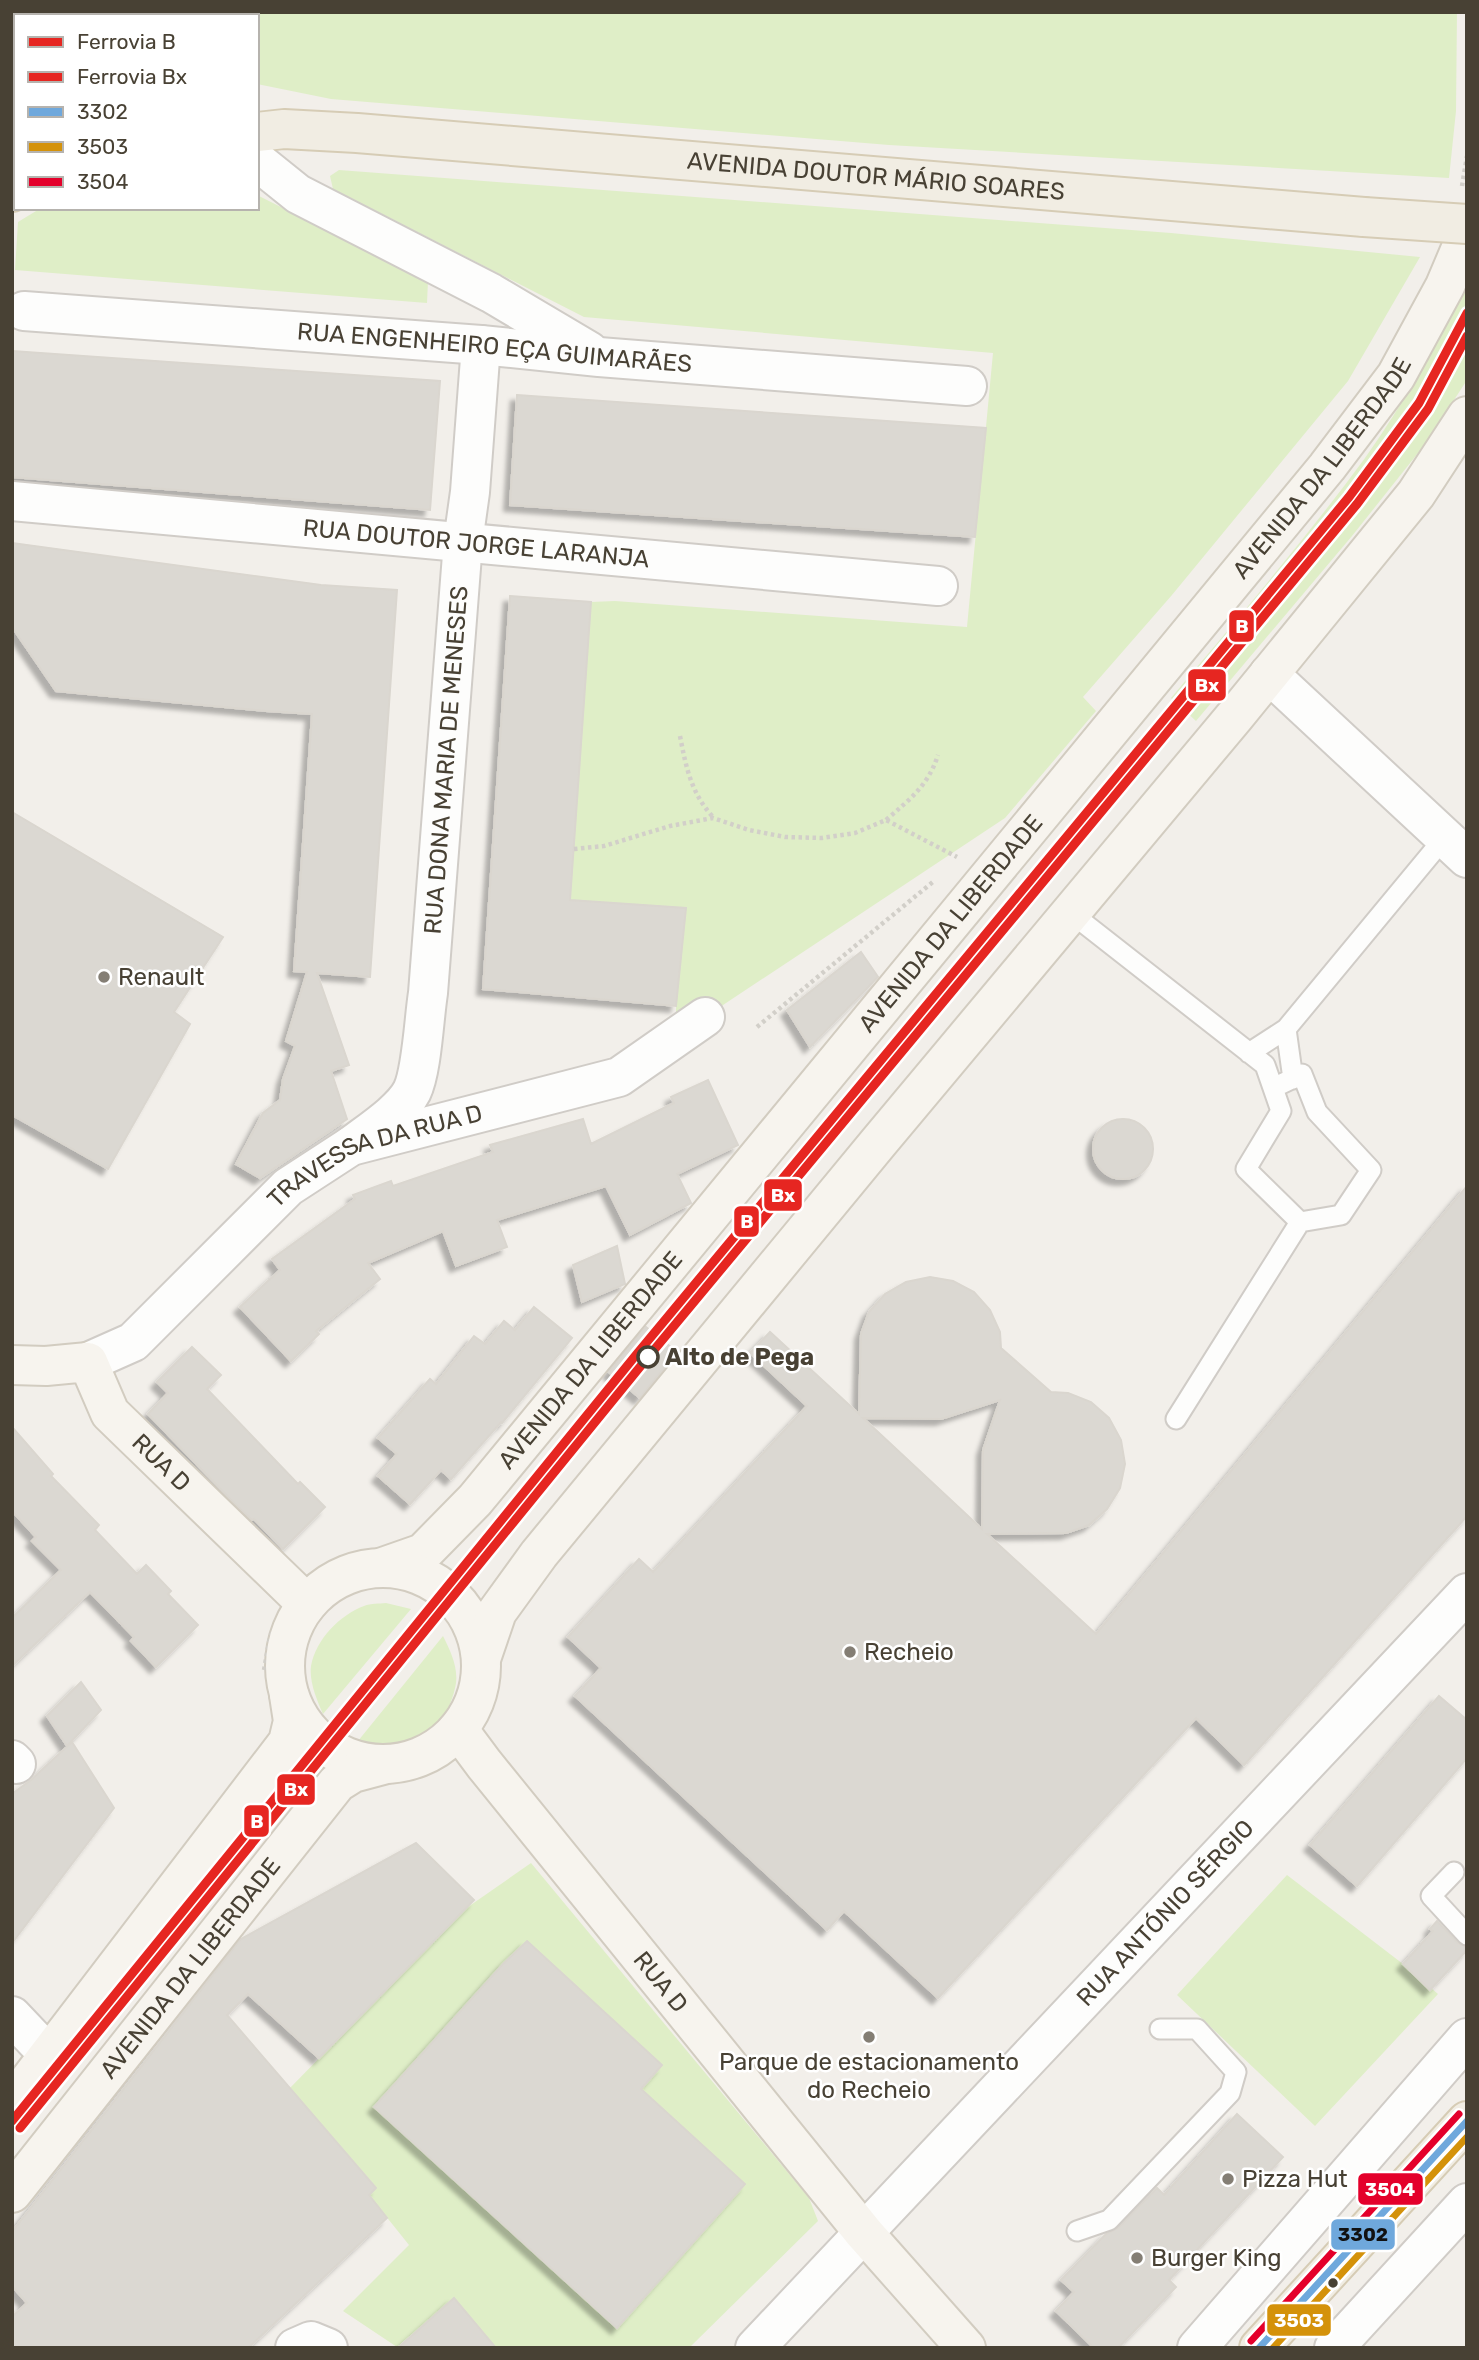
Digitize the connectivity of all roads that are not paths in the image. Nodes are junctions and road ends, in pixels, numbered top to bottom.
1 (266, 128) edge
2 (259, 163) edge
3 (1467, 224) edge
4 (1467, 234) edge
5 (24, 310) dead end
6 (481, 345) junction
7 (599, 357) junction
8 (967, 386) dead end
9 (1467, 416) edge
10 (12, 501) edge
11 (463, 542) junction
12 (938, 586) dead end
13 (1269, 674) junction
14 (1456, 848) edge
15 (1071, 913) junction
16 (705, 1017) dead end
17 (1286, 1029) junction
18 (1250, 1053) junction
19 (1293, 1079) junction
20 (1273, 1088) junction
21 (351, 1146) junction
22 (1300, 1222) junction
23 (88, 1362) junction
24 (12, 1365) edge
25 (1176, 1419) dead end
26 (383, 1567) junction
27 (1467, 1593) edge
28 (307, 1604) junction
29 (481, 1658) junction
30 (289, 1695) junction
31 (458, 1729) junction
32 (383, 1765) junction
33 (1454, 1872) dead end
34 (1467, 1934) edge
35 (12, 2016) edge
36 (1160, 2029) dead end
37 (1467, 2038) edge
38 (49, 2055) junction
39 (12, 2103) edge
40 (1467, 2121) edge
41 (12, 2193) edge
42 (1467, 2203) edge
43 (1077, 2231) dead end
44 (864, 2233) junction
45 (295, 2348) edge
46 (328, 2348) edge
47 (755, 2348) edge
48 (966, 2348) edge
49 (1197, 2348) edge
50 (1259, 2348) edge
51 (1334, 2348) edge

1 - 3 main road, AVENIDA DOUTOR MÁRIO SOARES, bridge
2 - 7 street
4 - 26 street, AVENIDA DA LIBERDADE
5 - 6 street, RUA ENGENHEIRO EÇA GUIMARÃES
6 - 7 street, RUA ENGENHEIRO EÇA GUIMARÃES
6 - 11 street, RUA DONA MARIA DE MENESES
7 - 8 street, RUA ENGENHEIRO EÇA GUIMARÃES
9 - 13 street
10 - 11 street, RUA DOUTOR JORGE LARANJA
11 - 12 street, RUA DOUTOR JORGE LARANJA
11 - 21 street, RUA DONA MARIA DE MENESES
13 - 14 street
13 - 15 street
14 - 17 lane
15 - 18 lane
15 - 29 street
16 - 21 street, TRAVESSA DA RUA D
17 - 18 lane
17 - 19 lane
18 - 20 lane
19 - 20 lane
19 - 22 lane
20 - 22 lane
21 - 23 street, TRAVESSA DA RUA D
22 - 25 lane
23 - 24 street
23 - 28 street, RUA D
26 - 28 street
26 - 29 street
27 - 44 street, RUA ANTÓNIO SÉRGIO
28 - 30 street
29 - 31 street
30 - 32 street
30 - 38 street
31 - 32 street
31 - 44 street, RUA D
32 - 41 street, AVENIDA DA LIBERDADE
33 - 34 lane
35 - 38 street
36 - 43 lane
37 - 49 street
38 - 39 street
40 - 50 main road
42 - 51 street
44 - 47 street, RUA ANTÓNIO SÉRGIO
44 - 48 street, RUA D
45 - 46 street

